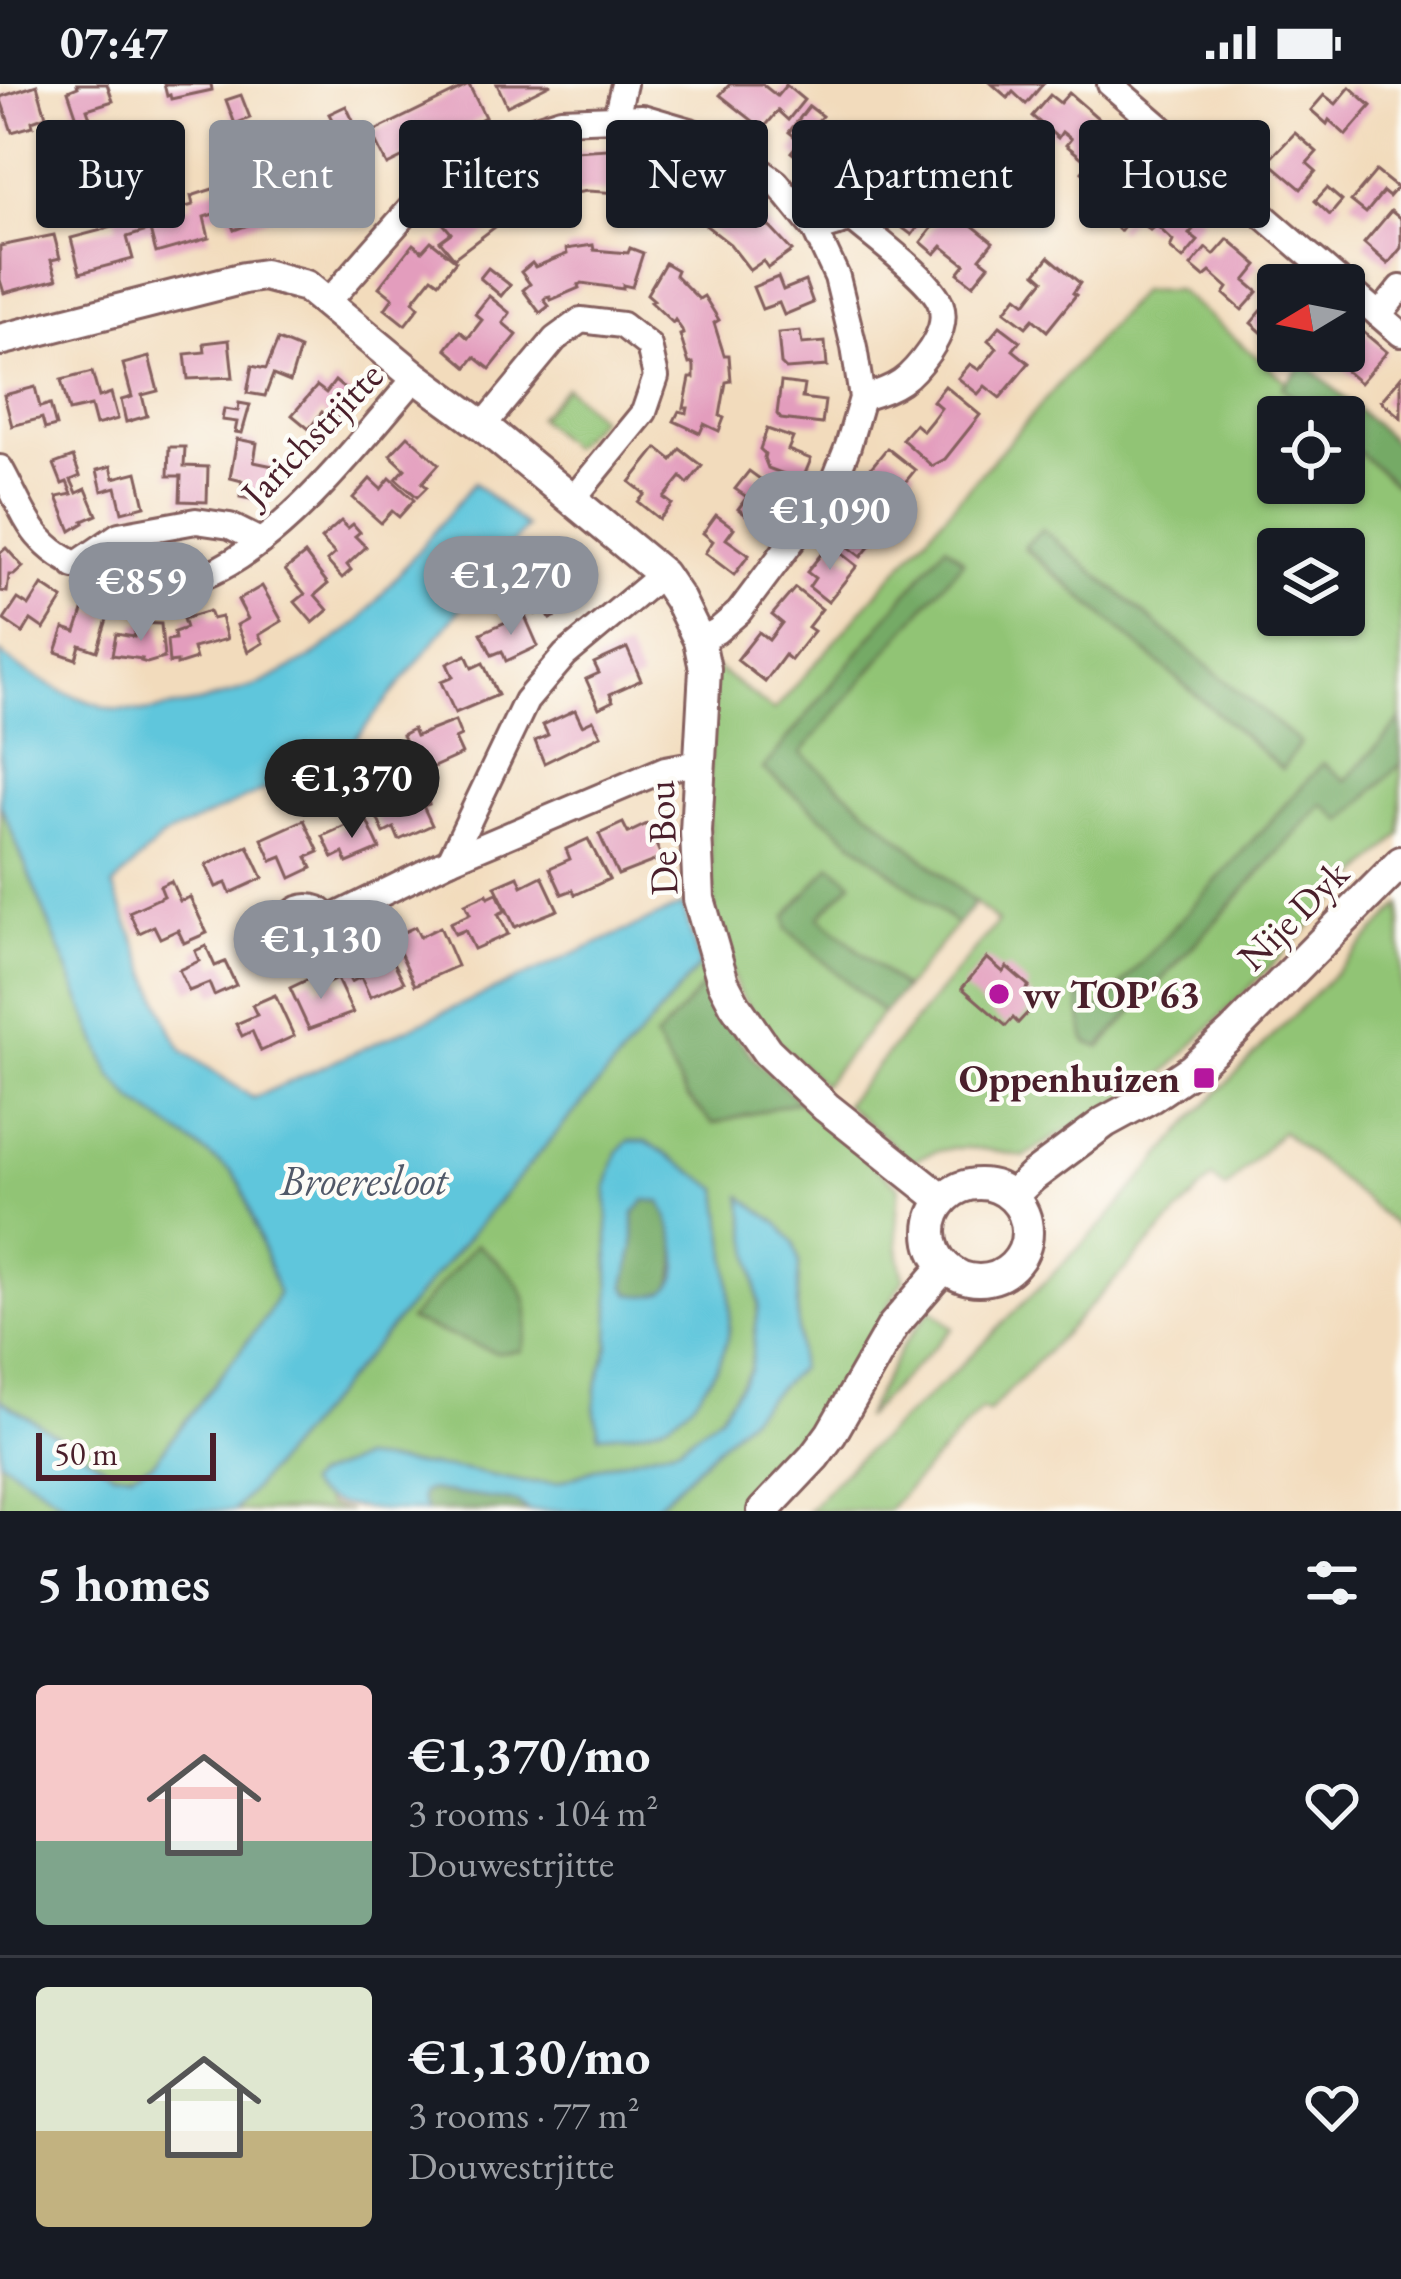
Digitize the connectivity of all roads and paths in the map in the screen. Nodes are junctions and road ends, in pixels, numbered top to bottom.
1 (624, 84) edge
2 (1110, 84) edge
3 (616, 117) junction
4 (815, 230) junction
5 (1401, 288) edge
6 (328, 302) junction
7 (1379, 315) junction
8 (1401, 334) edge
9 (0, 340) edge
10 (416, 377) junction
11 (862, 398) junction
12 (483, 425) junction
13 (0, 467) edge
14 (572, 500) junction
15 (260, 541) junction
16 (74, 566) junction
17 (662, 574) junction
18 (700, 640) junction
19 (698, 763) junction
20 (450, 860) junction
21 (1401, 862) edge
22 (328, 920) dead end
23 (1012, 1196) junction
24 (943, 1200) junction
25 (945, 1266) junction
26 (763, 1511) edge

1 - 3 street
2 - 7 street
3 - 4 street
3 - 6 street
4 - 11 street
4 - 11 street
5 - 7 street
6 - 9 street, De Bou
6 - 10 street, De Bou
7 - 8 street
10 - 12 street, De Bou
10 - 15 street, Jarichstrjitte
11 - 18 street
12 - 14 street, De Bou
12 - 14 street
13 - 16 street, Jarichstrjitte
14 - 17 street, De Bou
15 - 16 street, Jarichstrjitte
15 - 16 street, Jarichstrjitte
17 - 18 street, De Bou
17 - 20 street
18 - 19 street, De Bou
19 - 20 street
19 - 24 street, De Bou
20 - 22 street
21 - 23 street, Nije Dyk
23 - 24 street
23 - 25 street
24 - 25 street
25 - 26 street

